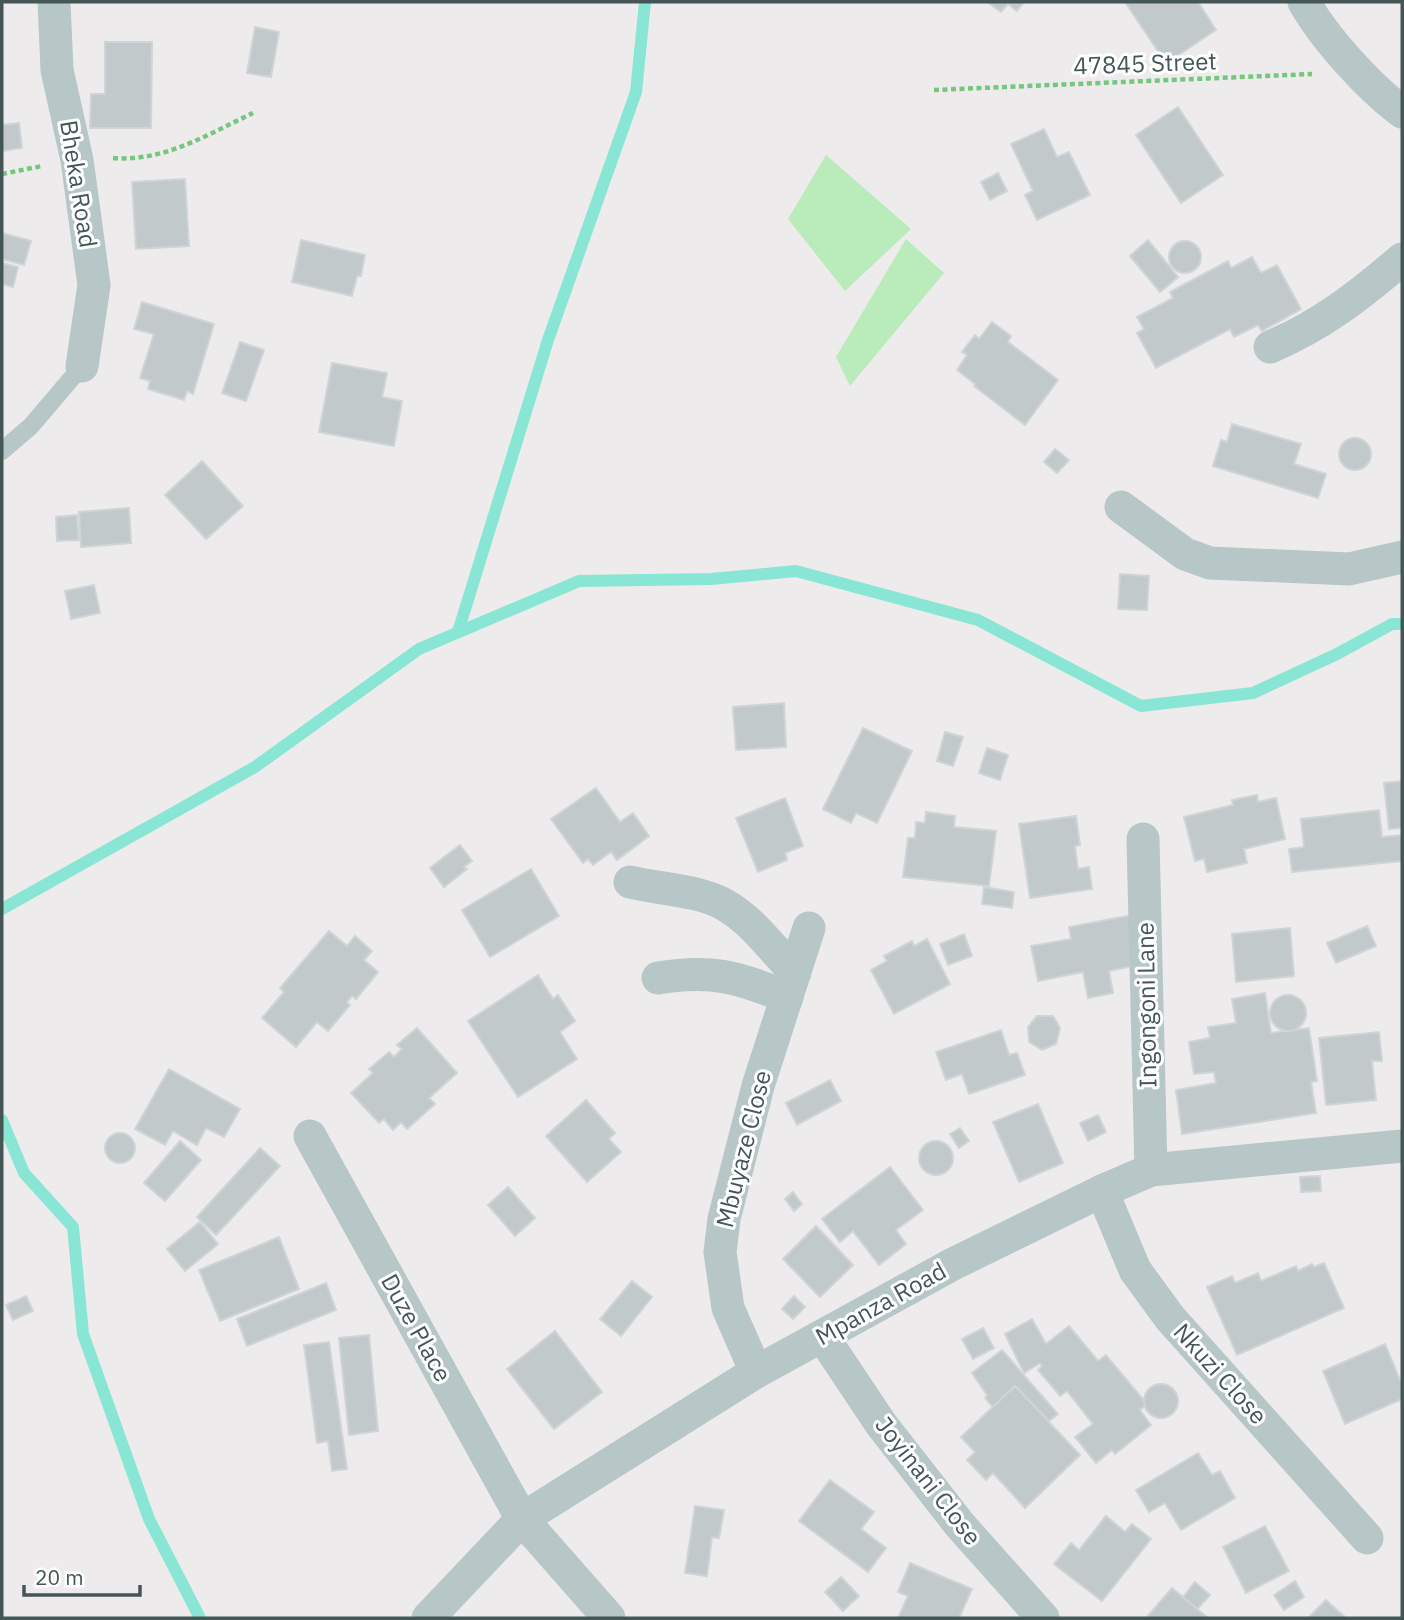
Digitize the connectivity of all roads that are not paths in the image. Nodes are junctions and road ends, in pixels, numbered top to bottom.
1 (54, 2) edge
2 (1304, 2) edge
3 (1402, 112) edge
4 (1402, 259) edge
5 (1270, 347) dead end
6 (82, 366) joint
7 (2, 452) edge
8 (1121, 507) dead end
9 (1402, 557) edge
10 (1143, 839) dead end
11 (630, 882) dead end
12 (810, 928) dead end
13 (658, 978) dead end
14 (791, 985) junction
15 (310, 1136) dead end
16 (1402, 1146) edge
17 (1151, 1170) junction
18 (1102, 1191) junction
19 (822, 1337) junction
20 (756, 1372) junction
21 (522, 1519) junction
22 (1367, 1538) dead end
23 (428, 1618) edge
24 (609, 1618) edge
25 (1043, 1618) edge

1 - 6 street, Bheka Road
2 - 3 street
4 - 5 street
6 - 7 lane
8 - 9 street
10 - 17 street, Ingongoni Lane
11 - 14 street
12 - 14 street, Mbuyaze Close
13 - 14 street
14 - 20 street, Mbuyaze Close
15 - 21 street, Duze Place
16 - 17 street, Mpanza Road
17 - 18 street, Mpanza Road
18 - 19 street, Mpanza Road
18 - 22 street, Nkuzi Close
19 - 20 street, Mpanza Road
19 - 25 street, Joyinani Close
20 - 21 street, Mpanza Road
21 - 23 street, Mpanza Road
21 - 24 street, Duze Place

